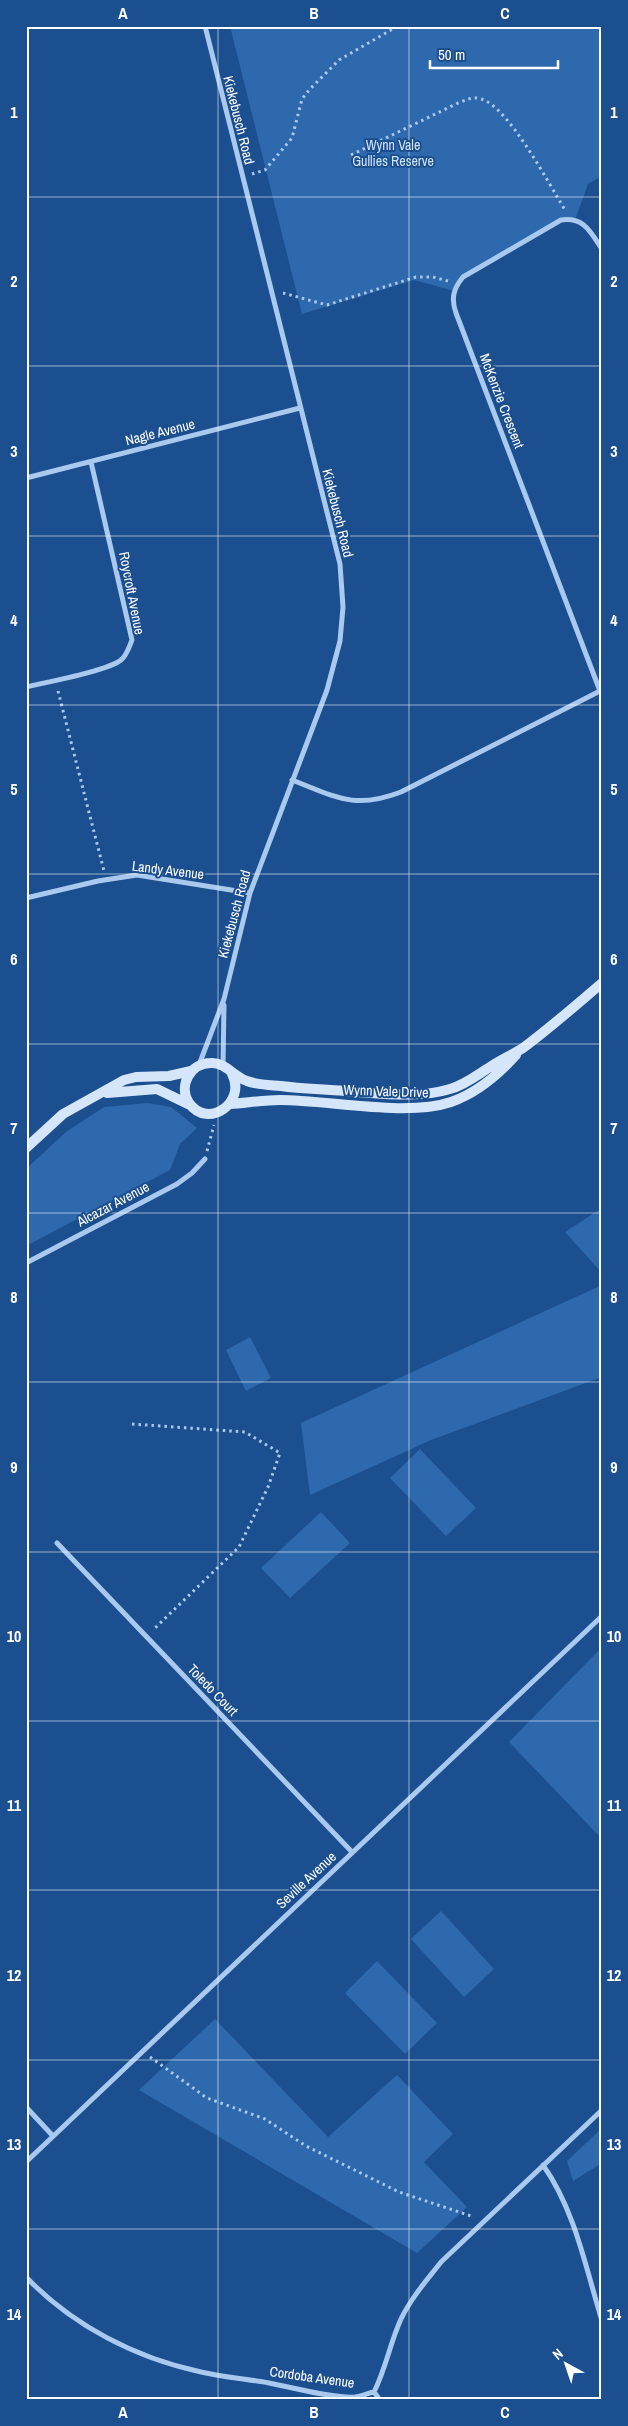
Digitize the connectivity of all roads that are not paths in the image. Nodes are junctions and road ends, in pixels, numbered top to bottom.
1 (204, 26) edge
2 (602, 249) edge
3 (300, 408) junction
4 (90, 462) junction
5 (26, 478) edge
6 (26, 687) edge
7 (601, 690) edge
8 (292, 780) junction
9 (250, 893) junction
10 (26, 898) edge
11 (602, 983) edge
12 (224, 999) junction
13 (521, 1049) junction
14 (223, 1066) junction
15 (195, 1068) junction
16 (232, 1074) junction
17 (98, 1094) junction
18 (230, 1104) junction
19 (190, 1105) junction
20 (26, 1148) edge
21 (205, 1159) road end
22 (26, 1263) edge
23 (57, 1543) dead end
24 (602, 1616) edge
25 (352, 1852) junction
26 (26, 2107) edge
27 (602, 2110) edge
28 (53, 2136) junction
29 (26, 2162) edge
30 (543, 2165) junction
31 (26, 2277) edge
32 (602, 2321) edge
33 (374, 2392) junction
34 (380, 2400) edge

1 - 3 street, Kiekebusch Road
2 - 7 street, McKenzie Crescent
3 - 4 street, Nagle Avenue
3 - 8 street, Kiekebusch Road
4 - 5 street, Nagle Avenue
4 - 6 street, Roycroft Avenue
7 - 8 street, McKenzie Crescent
8 - 9 street, Kiekebusch Road
9 - 10 street, Landy Avenue
9 - 12 street, Kiekebusch Road
11 - 13 main road, Wynn Vale Drive
12 - 14 street, Kiekebusch Road
12 - 15 street, Kiekebusch Road
13 - 16 main road, Wynn Vale Drive
13 - 18 main road, Wynn Vale Drive
14 - 15 main road
14 - 16 main road
15 - 17 main road
15 - 19 main road
16 - 18 main road
17 - 19 main road
17 - 20 main road
18 - 19 main road
21 - 22 street, Alcazar Avenue
23 - 25 street, Toledo Court
24 - 25 street, Seville Avenue
25 - 28 street, Seville Avenue
26 - 28 street
27 - 30 street, Cordoba Avenue
28 - 29 street, Seville Avenue
30 - 32 street
30 - 33 street, Cordoba Avenue
31 - 33 street, Cordoba Avenue
33 - 34 street

